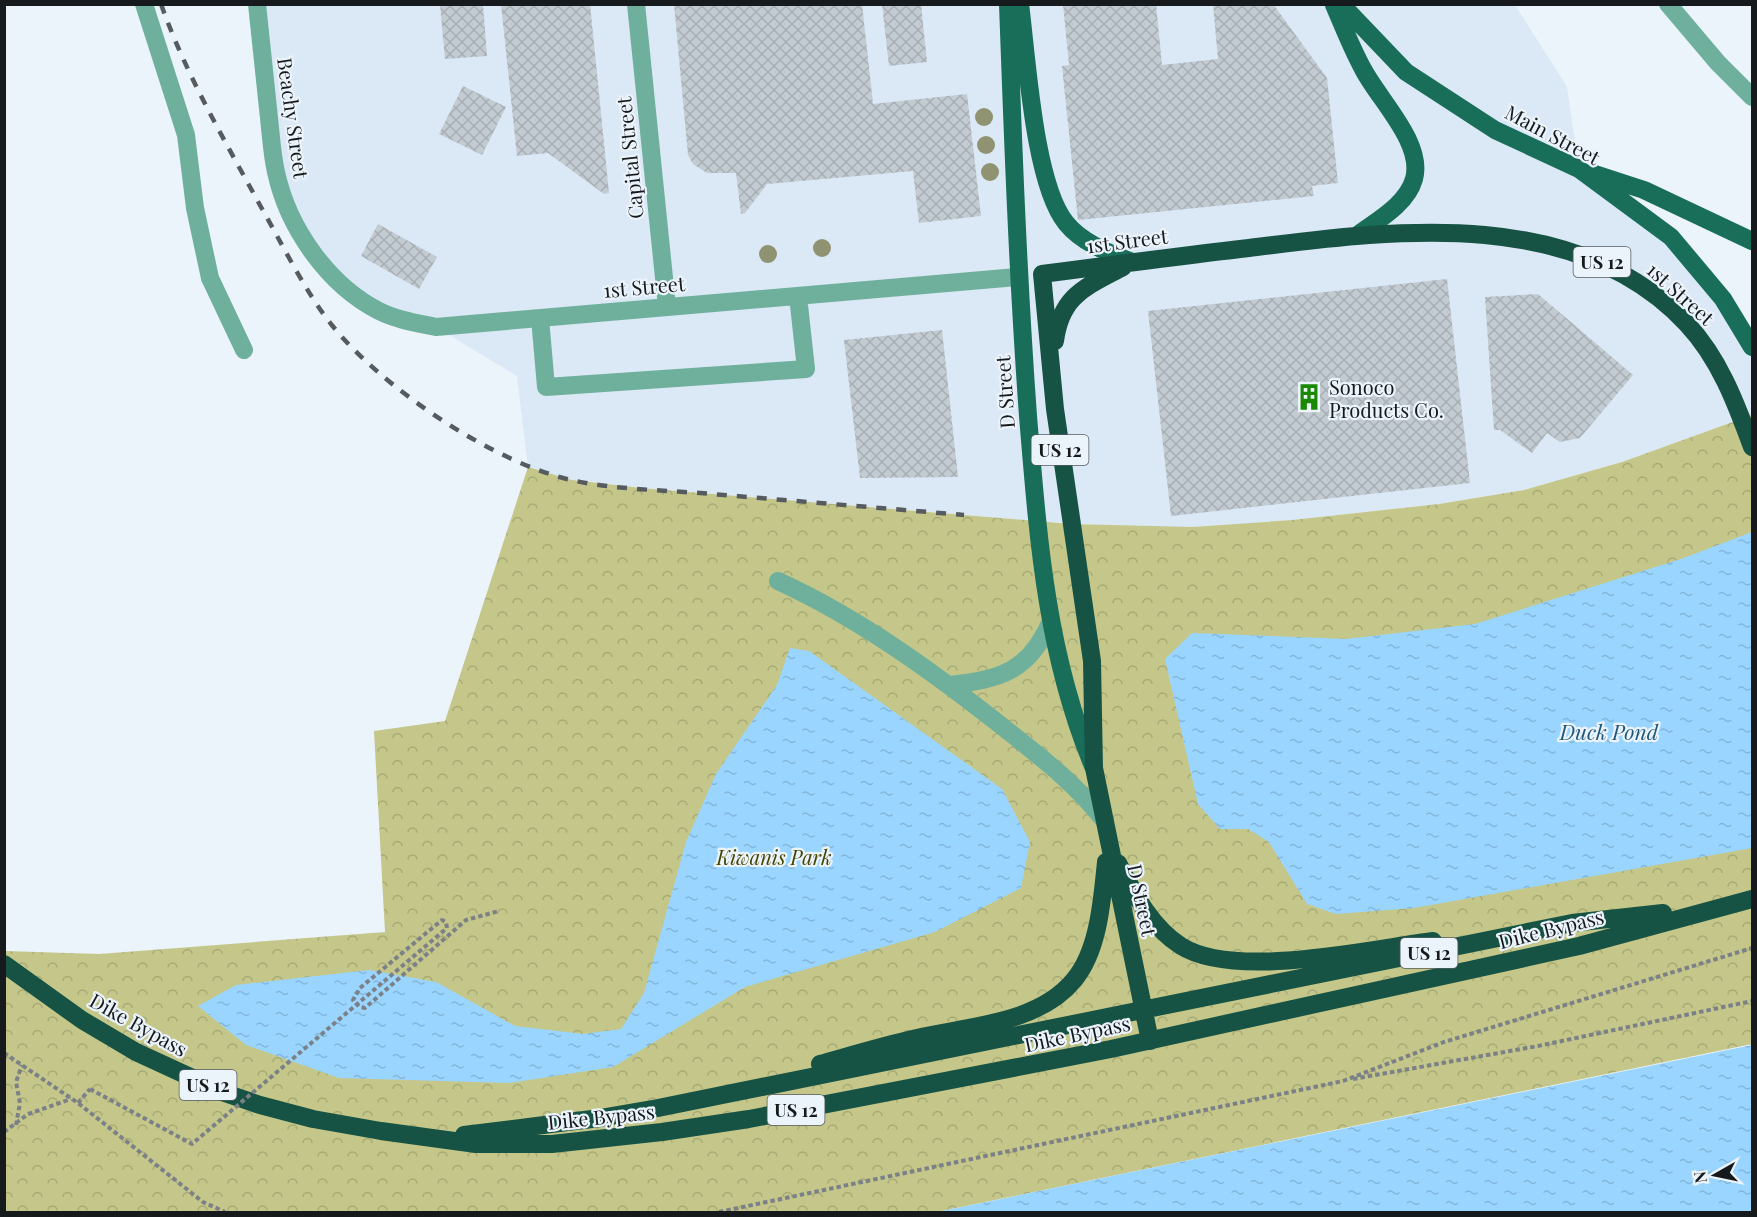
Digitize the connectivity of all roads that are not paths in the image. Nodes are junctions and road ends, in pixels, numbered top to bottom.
1 (144, 4) edge
2 (257, 4) edge
3 (636, 4) edge
4 (1008, 4) edge
5 (1020, 4) edge
6 (1333, 4) edge
7 (1341, 4) edge
8 (1668, 4) edge
9 (1752, 97) edge
10 (1579, 169) junction
11 (1359, 234) junction
12 (1752, 241) edge
13 (1132, 262) junction
14 (1042, 274) junction
15 (1017, 277) junction
16 (798, 296) junction
17 (667, 307) junction
18 (540, 318) junction
19 (410, 321) joint
20 (1752, 347) edge
21 (244, 350) dead end
22 (1051, 375) junction
23 (1752, 447) edge
24 (778, 581) dead end
25 (1051, 621) junction
26 (950, 686) junction
27 (1094, 768) junction
28 (1103, 819) junction
29 (1108, 845) junction
30 (1752, 899) edge
31 (1717, 907) junction
32 (1572, 923) junction
33 (4, 964) edge
34 (1143, 1010) junction
35 (1150, 1041) junction
36 (658, 1108) junction
37 (438, 1137) junction

1 - 21 street
2 - 19 street, Beachy Street
3 - 17 street, Capital Street
4 - 15 main road, D Street
5 - 13 main road
6 - 11 main road
7 - 10 main road, Main Street
8 - 9 street
10 - 12 main road
10 - 20 main road, Main Street
11 - 13 highway, 1st Street / US 12
11 - 23 highway, 1st Street / US 12
13 - 14 highway, 1st Street / US 12
13 - 22 highway
14 - 15 main road, 1st Street
14 - 22 highway, D Street / US 12
15 - 16 street, 1st Street
15 - 25 main road, D Street
16 - 17 street, 1st Street
16 - 18 street
17 - 18 street, 1st Street
18 - 19 street, 1st Street
22 - 27 highway, D Street / US 12
24 - 26 street
25 - 26 street
25 - 27 main road, D Street
26 - 28 street
27 - 28 highway, D Street / US 12
28 - 29 highway, D Street / US 12
29 - 32 highway
29 - 34 highway, D Street / US 12
29 - 36 highway
30 - 31 highway, Dike Bypass / US 12
31 - 32 highway, Dike Bypass / US 12
31 - 35 highway, Dike Bypass / US 12
32 - 34 highway, Dike Bypass / US 12
33 - 37 highway, Dike Bypass / US 12
34 - 35 highway, D Street / US 12
34 - 36 highway, Dike Bypass / US 12
35 - 37 highway, Dike Bypass / US 12
36 - 37 highway, Dike Bypass / US 12

